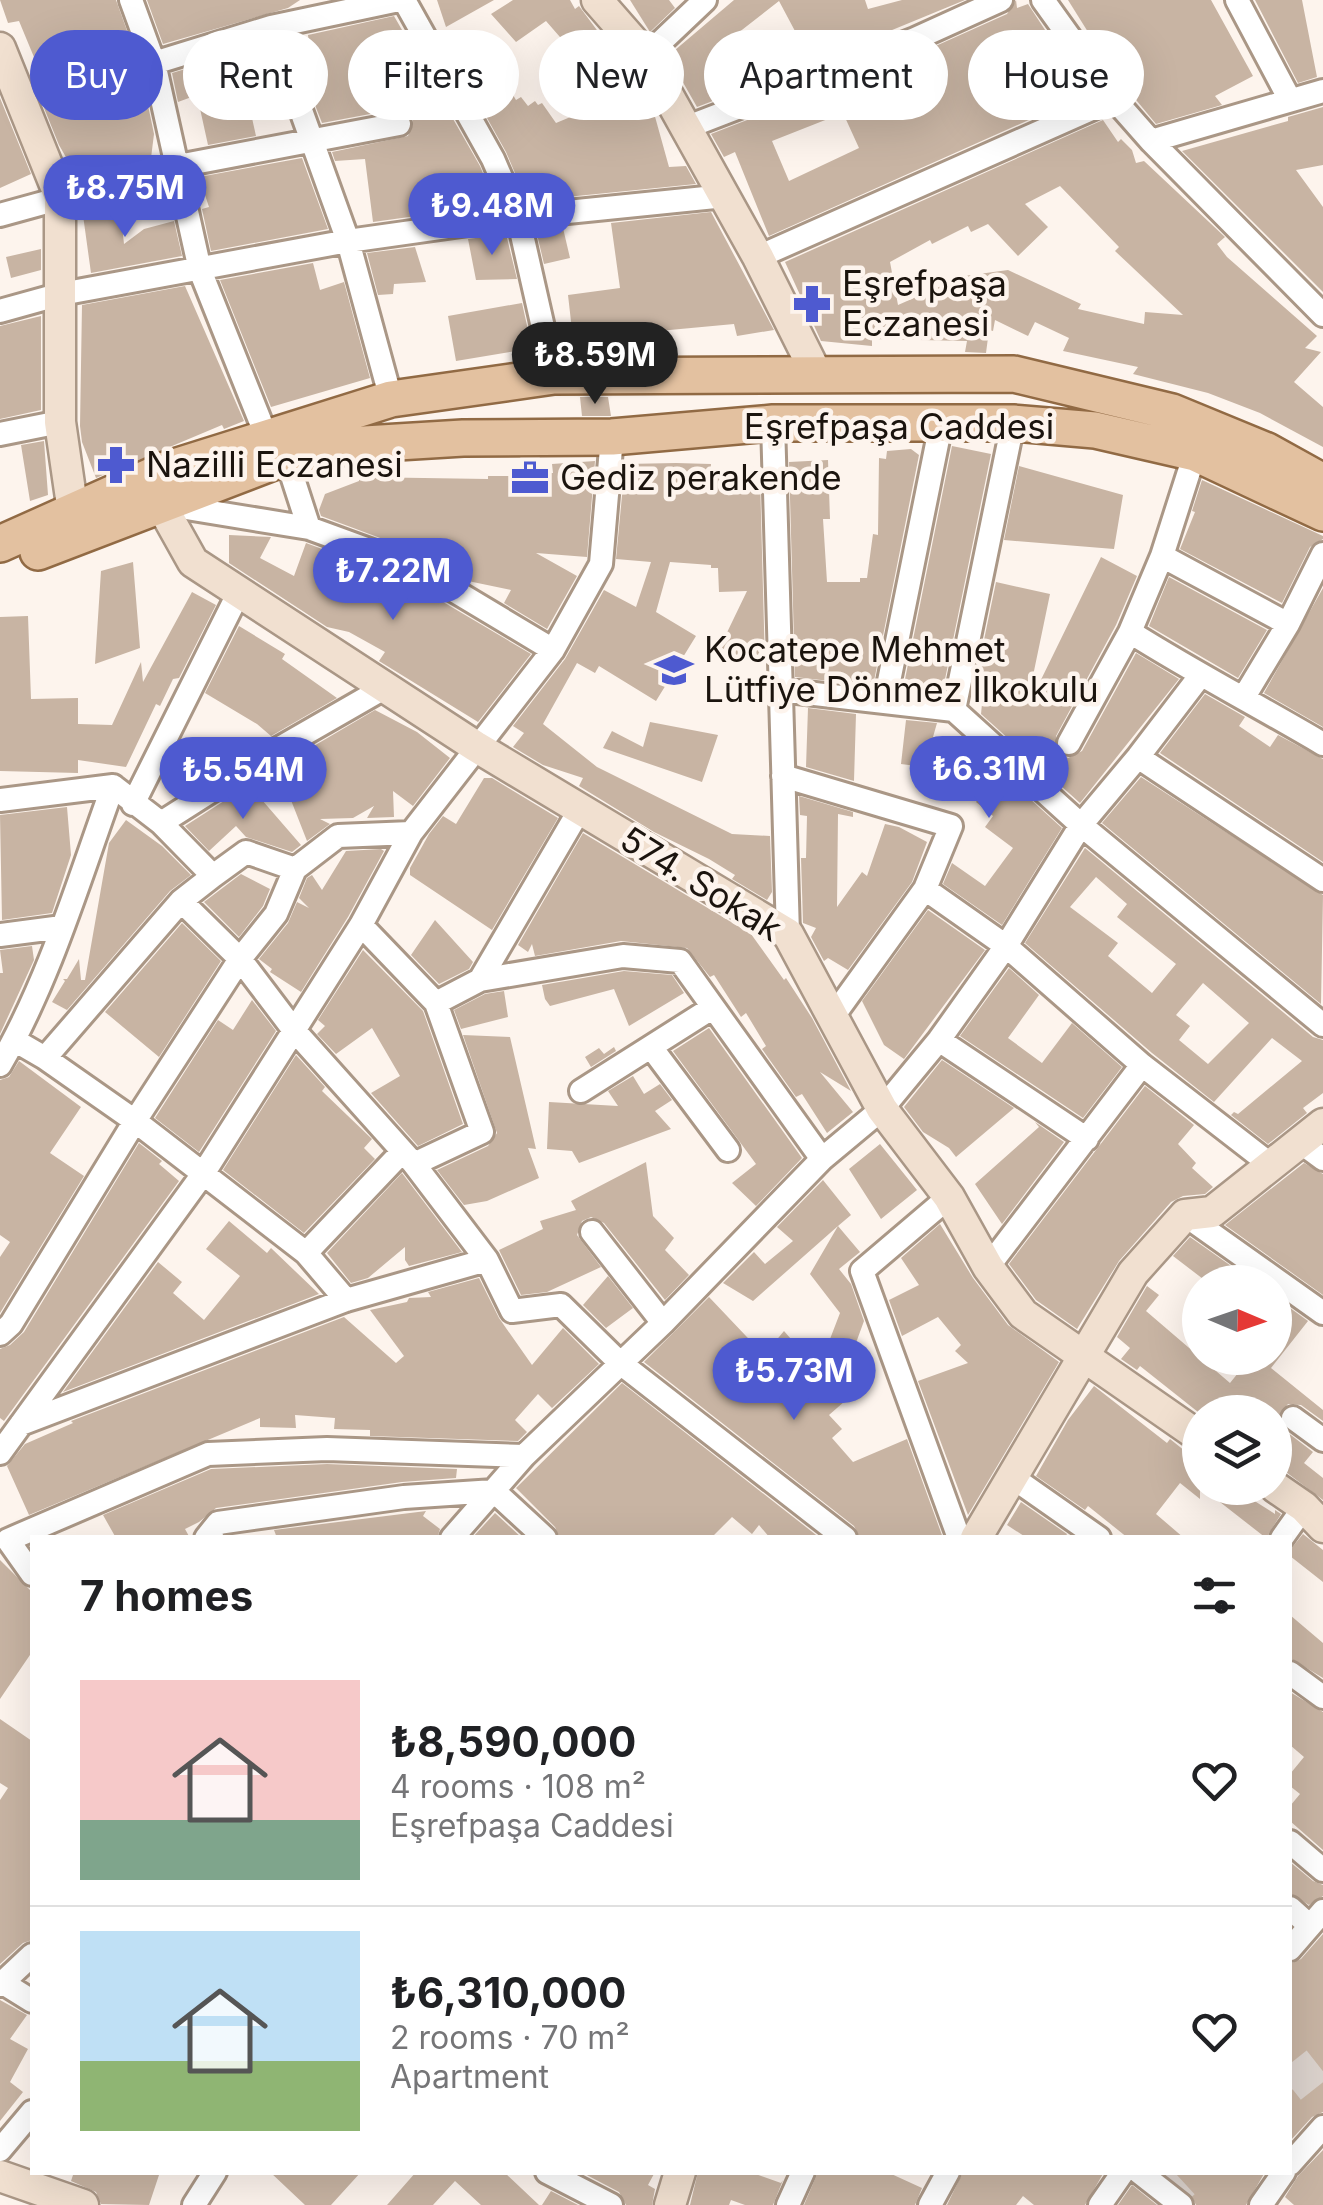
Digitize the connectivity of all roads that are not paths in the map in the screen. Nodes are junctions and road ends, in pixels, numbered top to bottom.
1 (130, 0) edge
2 (402, 0) edge
3 (597, 0) edge
4 (705, 0) edge
5 (1001, 0) edge
6 (1044, 0) edge
7 (1237, 0) edge
8 (270, 27) junction
9 (141, 30) edge
10 (623, 30) edge
11 (673, 30) edge
12 (1065, 30) edge
13 (0, 48) edge
14 (163, 60) edge
15 (1323, 91) edge
16 (1290, 100) junction
17 (163, 102) edge
18 (681, 120) edge
19 (1068, 120) edge
20 (1132, 120) edge
21 (400, 124) dead end
22 (685, 128) junction
23 (310, 140) junction
24 (1151, 141) junction
25 (178, 166) junction
26 (726, 196) junction
27 (60, 197) junction
28 (0, 215) edge
29 (518, 217) junction
30 (348, 241) junction
31 (758, 256) junction
32 (200, 270) junction
33 (61, 294) junction
34 (0, 310) edge
35 (1323, 315) edge
36 (554, 376) junction
37 (816, 376) junction
38 (391, 400) junction
39 (60, 422) junction
40 (772, 423) junction
41 (1013, 423) junction
42 (941, 424) junction
43 (0, 434) edge
44 (612, 438) junction
45 (277, 448) junction
46 (1195, 453) junction
47 (1323, 482) edge
48 (163, 487) junction
49 (73, 512) junction
50 (1323, 513) edge
51 (309, 528) junction
52 (0, 544) edge
53 (1323, 554) edge
54 (1162, 556) junction
55 (0, 567) edge
56 (238, 594) junction
57 (1288, 624) junction
58 (1130, 632) junction
59 (553, 650) junction
60 (1200, 676) junction
61 (384, 688) junction
62 (780, 690) junction
63 (1244, 697) junction
64 (885, 701) junction
65 (954, 710) junction
66 (1068, 743) dead end
67 (1323, 744) edge
68 (476, 746) junction
69 (1138, 758) junction
70 (783, 776) junction
71 (114, 786) junction
72 (0, 800) edge
73 (134, 804) junction
74 (580, 809) junction
75 (161, 823) junction
76 (1080, 825) junction
77 (411, 833) junction
78 (296, 869) junction
79 (213, 876) junction
80 (1323, 880) edge
81 (925, 889) junction
82 (181, 901) junction
83 (361, 925) junction
84 (62, 927) junction
85 (788, 934) junction
86 (0, 935) edge
87 (1006, 946) junction
88 (240, 959) junction
89 (480, 980) junction
90 (436, 1003) junction
91 (712, 1008) junction
92 (834, 1014) junction
93 (1323, 1025) edge
94 (293, 1029) junction
95 (14, 1040) junction
96 (938, 1040) junction
97 (652, 1047) junction
98 (46, 1058) junction
99 (0, 1065) edge
100 (1142, 1065) junction
101 (581, 1092) dead end
102 (882, 1108) junction
103 (134, 1121) junction
104 (1087, 1139) junction
105 (1315, 1142) edge
106 (728, 1150) dead end
107 (408, 1158) junction
108 (822, 1159) junction
109 (1271, 1164) junction
110 (203, 1174) junction
111 (949, 1197) junction
112 (1185, 1215) junction
113 (592, 1232) dead end
114 (306, 1253) junction
115 (487, 1260) junction
116 (988, 1268) junction
117 (346, 1300) junction
118 (1323, 1313) edge
119 (663, 1323) junction
120 (0, 1334) edge
121 (1082, 1357) junction
122 (619, 1362) junction
123 (1293, 1418) dead end
124 (21, 1424) junction
125 (1182, 1425) edge
126 (1323, 1440) edge
127 (0, 1452) edge
128 (524, 1456) junction
129 (1012, 1476) junction
130 (494, 1491) junction
131 (1292, 1500) edge
132 (1314, 1517) edge
133 (208, 1535) edge
134 (455, 1535) edge
135 (542, 1535) edge
136 (840, 1535) edge
137 (959, 1535) edge
138 (978, 1535) edge
139 (1095, 1535) edge
140 (1287, 1535) edge
141 (3, 1540) edge
142 (30, 1572) edge
143 (1292, 1675) edge
144 (1323, 1698) edge
145 (1292, 1844) edge
146 (1323, 1870) edge
147 (1292, 1909) edge
148 (1317, 1918) edge
149 (1292, 1947) edge
150 (30, 1957) edge
151 (1, 1983) edge
152 (30, 2000) edge
153 (30, 2114) edge
154 (1307, 2133) edge
155 (0, 2150) edge
156 (1292, 2160) edge
157 (213, 2175) edge
158 (553, 2175) edge
159 (679, 2175) edge
160 (803, 2175) edge
161 (946, 2175) edge
162 (1122, 2175) edge
163 (1142, 2175) edge
164 (1282, 2175) edge
165 (0, 2176) edge
166 (83, 2205) edge
167 (194, 2205) edge
168 (610, 2205) edge
169 (670, 2205) edge
170 (788, 2205) edge
171 (930, 2205) edge
172 (1100, 2205) edge
173 (1181, 2205) edge
174 (1261, 2205) edge

1 - 9 street
2 - 8 street
2 - 29 street
3 - 10 street
4 - 11 street
5 - 22 street
6 - 12 street
7 - 16 street
8 - 14 street
8 - 23 street
13 - 27 street
15 - 16 street
16 - 24 street
17 - 25 street
18 - 22 street
19 - 31 street
20 - 24 street
21 - 23 street
22 - 26 street
23 - 25 street
23 - 30 street
24 - 35 street
25 - 27 street
25 - 32 street
26 - 29 street
26 - 31 street
27 - 28 street
27 - 33 street
29 - 30 street
29 - 36 street
30 - 32 street
30 - 38 street
31 - 37 street
32 - 33 street
32 - 45 street
33 - 34 street
33 - 39 street
36 - 37 main road, Eşrefpaşa Caddesi
36 - 38 main road, Eşrefpaşa Caddesi
37 - 47 main road, Eşrefpaşa Caddesi
38 - 45 main road, Eşrefpaşa Caddesi
39 - 43 street
39 - 49 street
40 - 42 main road, Eşrefpaşa Caddesi
40 - 44 main road, Eşrefpaşa Caddesi
40 - 62 street
41 - 42 main road, Eşrefpaşa Caddesi
41 - 46 main road, Eşrefpaşa Caddesi
41 - 65 street
42 - 64 street
44 - 45 main road, Eşrefpaşa Caddesi
44 - 59 street
45 - 48 main road, Eşrefpaşa Caddesi
45 - 51 street
46 - 50 main road, Eşrefpaşa Caddesi
46 - 54 street
48 - 49 main road, Eşrefpaşa Caddesi
48 - 51 street
48 - 55 main road, Eşrefpaşa Caddesi
48 - 56 street, 574. Sokak
49 - 52 main road, Eşrefpaşa Caddesi
51 - 59 street
53 - 57 street
54 - 57 street
54 - 58 street
56 - 61 street, 574. Sokak
56 - 73 street
57 - 63 street
58 - 60 street
58 - 66 street
59 - 68 street
60 - 63 street
60 - 69 street
61 - 68 street, 574. Sokak
61 - 75 street
62 - 64 street
62 - 70 street
63 - 67 street
64 - 65 street
65 - 76 street
68 - 74 street, 574. Sokak
68 - 77 street
69 - 76 street
69 - 80 street
70 - 81 street
70 - 85 street
71 - 72 street
71 - 73 street
71 - 84 street
73 - 75 street
74 - 85 street, 574. Sokak
74 - 89 street
75 - 79 street
76 - 87 street
76 - 93 street
77 - 78 street
77 - 83 street
78 - 79 street
78 - 88 street
79 - 82 street
81 - 87 street
81 - 92 street
82 - 88 street
82 - 98 street
83 - 90 street
83 - 94 street
84 - 86 street
84 - 95 street
85 - 92 street, 574. Sokak
87 - 96 street
87 - 100 street
88 - 94 street
88 - 103 street
89 - 90 street
89 - 91 street
90 - 107 street
91 - 97 street
91 - 108 street
92 - 102 street, 574. Sokak
94 - 107 street
94 - 110 street
95 - 98 street
95 - 99 street
96 - 102 street
96 - 104 street
97 - 101 street
97 - 106 street
98 - 103 street
100 - 104 street
100 - 109 street
102 - 108 street
102 - 111 street, 574. Sokak
103 - 110 street
103 - 120 street
104 - 116 street
105 - 109 street
107 - 114 street
107 - 115 street
108 - 119 street
109 - 112 street
110 - 114 street
110 - 124 street
111 - 116 street, 574. Sokak
111 - 137 street
112 - 118 street
112 - 121 street
113 - 119 street
114 - 117 street
115 - 117 street
115 - 122 street
116 - 121 street, 574. Sokak
117 - 124 street
119 - 122 street
121 - 125 street, 574. Sokak
121 - 129 street
122 - 128 street
122 - 136 street
123 - 126 street
124 - 127 street
128 - 130 street
128 - 141 street
129 - 138 street
129 - 139 street
130 - 133 street
130 - 134 street
130 - 135 street
131 - 132 street
132 - 140 street
141 - 142 street
143 - 144 street
145 - 146 street
147 - 148 street
148 - 149 street
150 - 151 street
151 - 152 street
153 - 155 street
154 - 156 street
157 - 167 street
158 - 168 street
159 - 169 street
160 - 170 street
161 - 171 street
162 - 172 street
163 - 173 street
164 - 174 street
165 - 166 street

